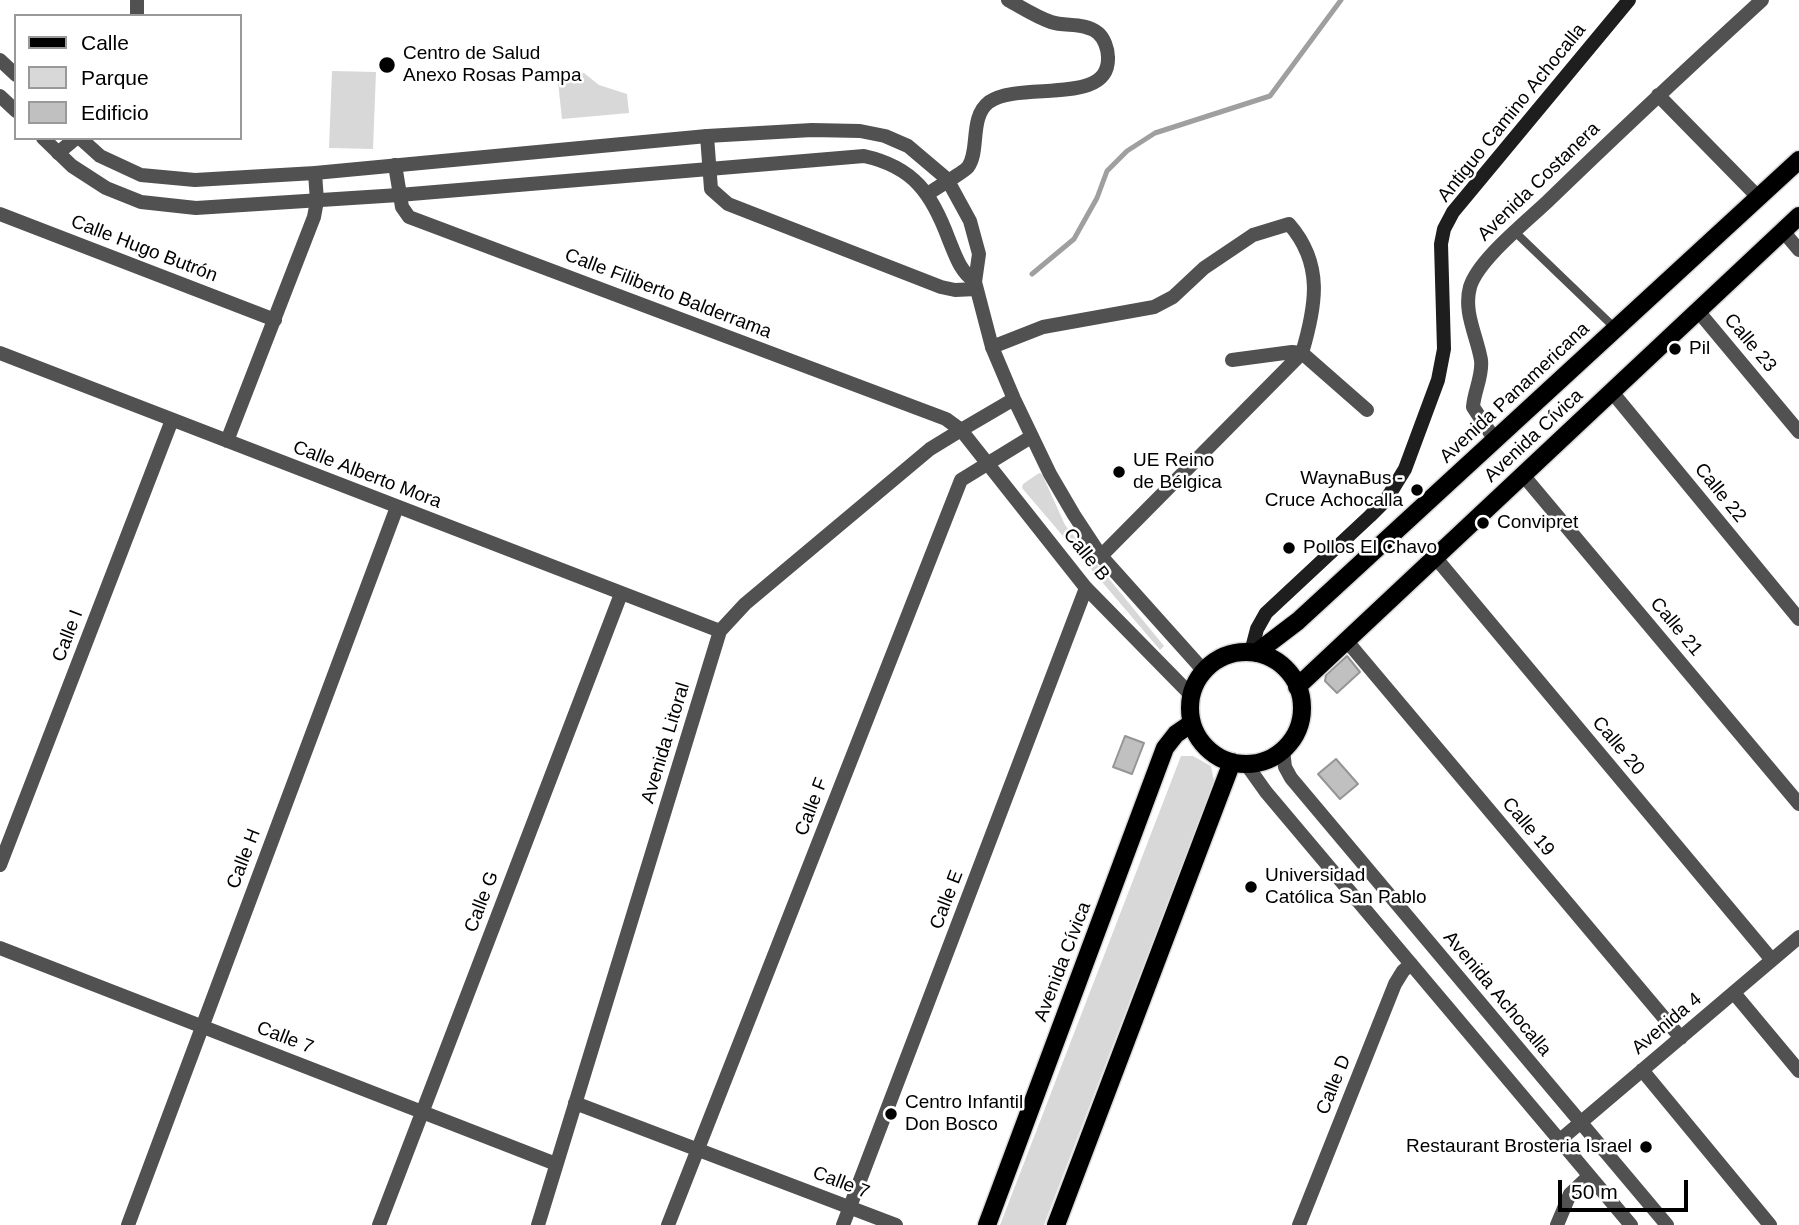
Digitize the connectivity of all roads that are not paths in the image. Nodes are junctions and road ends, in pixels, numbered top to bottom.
1 (1008, 0) edge
2 (1629, 0) edge
3 (1762, 0) edge
4 (0, 60) edge
5 (14, 73) edge
6 (1658, 95) junction
7 (0, 96) edge
8 (14, 109) edge
9 (707, 136) junction
10 (45, 140) edge
11 (75, 140) edge
12 (80, 140) edge
13 (58, 153) junction
14 (1799, 160) edge
15 (395, 165) junction
16 (709, 167) junction
17 (314, 173) junction
18 (947, 179) junction
19 (928, 194) junction
20 (399, 195) junction
21 (1759, 198) junction
22 (317, 201) junction
23 (0, 214) edge
24 (1799, 216) edge
25 (1783, 231) junction
26 (1515, 232) junction
27 (1799, 250) edge
28 (975, 285) junction
29 (1698, 311) junction
30 (275, 320) junction
31 (1616, 329) junction
32 (992, 347) junction
33 (0, 353) edge
34 (1302, 354) junction
35 (1232, 360) dead end
36 (1612, 392) junction
37 (1014, 400) junction
38 (1367, 410) dead end
39 (172, 420) junction
40 (961, 430) junction
41 (1799, 432) edge
42 (1031, 437) junction
43 (1495, 440) junction
44 (227, 441) junction
45 (988, 463) junction
46 (1523, 475) junction
47 (397, 507) junction
48 (1101, 556) junction
49 (1435, 557) junction
50 (1086, 588) junction
51 (621, 594) junction
52 (1799, 619) edge
53 (720, 631) junction
54 (1346, 640) junction
55 (1253, 653) junction
56 (1204, 671) junction
57 (1297, 687) junction
58 (1191, 695) junction
59 (1192, 723) junction
60 (1283, 750) junction
61 (1239, 763) junction
62 (1799, 804) edge
63 (0, 865) edge
64 (1799, 937) edge
65 (0, 948) edge
66 (1772, 960) junction
67 (1411, 964) junction
68 (1734, 993) junction
69 (202, 1026) junction
70 (1681, 1038) junction
71 (1642, 1070) junction
72 (1799, 1071) edge
73 (575, 1103) junction
74 (423, 1111) junction
75 (1581, 1123) junction
76 (1560, 1140) junction
77 (698, 1149) junction
78 (556, 1164) junction
79 (1589, 1176) junction
80 (850, 1208) junction
81 (128, 1225) edge
82 (379, 1225) edge
83 (538, 1225) edge
84 (668, 1225) edge
85 (844, 1225) edge
86 (896, 1225) edge
87 (987, 1225) edge
88 (1056, 1225) edge
89 (1299, 1225) edge
90 (1557, 1225) edge
91 (1630, 1225) edge
92 (1667, 1225) edge
93 (1770, 1225) edge

1 - 18 street
2 - 55 main road, Antiguo Camino Achocalla
3 - 6 street, Avenida Costanera
4 - 5 street
6 - 21 street
6 - 26 street, Avenida Costanera
7 - 8 street
9 - 15 street
9 - 16 street
9 - 18 street
10 - 13 street
11 - 13 street
12 - 17 street
13 - 22 street
14 - 21 main road, Avenida Panamericana
15 - 17 street
15 - 20 street, Calle Filiberto Balderrama
16 - 19 street
16 - 20 street
16 - 28 street
17 - 22 street
18 - 19 street
18 - 28 street
19 - 28 street
20 - 22 street
20 - 40 street, Calle Filiberto Balderrama
21 - 31 main road, Avenida Panamericana
22 - 30 street
23 - 30 street, Calle Hugo Butrón
24 - 25 main road, Avenida Cívica
25 - 27 street
25 - 29 main road, Avenida Cívica
26 - 31 lane
26 - 43 street, Avenida Costanera
28 - 32 street, Calle B
29 - 36 main road, Avenida Cívica
29 - 41 street, Calle 23
30 - 44 street
31 - 43 main road, Avenida Panamericana
32 - 34 street
32 - 37 street, Calle B
33 - 39 street, Calle Alberto Mora
34 - 35 street
34 - 38 street
34 - 48 street
36 - 46 main road, Avenida Cívica
36 - 52 street, Calle 22
37 - 40 street, Avenida Litoral
37 - 42 street, Calle B
39 - 44 street, Calle Alberto Mora
39 - 63 street, Calle I
40 - 45 street, Calle B
40 - 53 street, Avenida Litoral
42 - 45 street, Calle F
42 - 48 street, Calle B
43 - 55 main road, Avenida Panamericana
44 - 47 street, Calle Alberto Mora
45 - 50 street, Calle B
45 - 77 street, Calle F
46 - 49 main road, Avenida Cívica
46 - 62 street, Calle 21
47 - 51 street, Calle Alberto Mora
47 - 69 street, Calle H
48 - 56 street, Calle B
49 - 54 main road, Avenida Cívica
49 - 66 street, Calle 20
50 - 58 street, Calle B
50 - 80 street, Calle E
51 - 53 street, Calle Alberto Mora
51 - 74 street, Calle G
53 - 73 street, Avenida Litoral
54 - 57 main road, Avenida Cívica
54 - 70 street, Calle 19
55 - 56 main road
55 - 57 main road
56 - 58 main road
57 - 60 main road
58 - 59 main road
59 - 61 main road
59 - 87 main road, Avenida Cívica
60 - 61 main road
60 - 75 street, Avenida Achocalla
61 - 67 street
61 - 88 main road
64 - 66 street, Avenida 4
65 - 69 street, Calle 7
66 - 68 street, Avenida 4
67 - 76 street
67 - 89 street, Calle D
68 - 70 street, Avenida 4
68 - 72 street
69 - 74 street, Calle 7
69 - 81 street, Calle H
70 - 71 street, Avenida 4
71 - 75 street, Avenida 4
71 - 93 street
73 - 77 street, Calle 7
73 - 78 street, Avenida Litoral
74 - 78 street, Calle 7
74 - 82 street, Calle G
75 - 76 street, Avenida 4
75 - 92 street, Avenida Achocalla
76 - 79 street
77 - 80 street, Calle 7
77 - 84 street, Calle F
78 - 83 street, Avenida Litoral
79 - 90 street
79 - 91 street
80 - 85 street, Calle E
80 - 86 street, Calle 7

